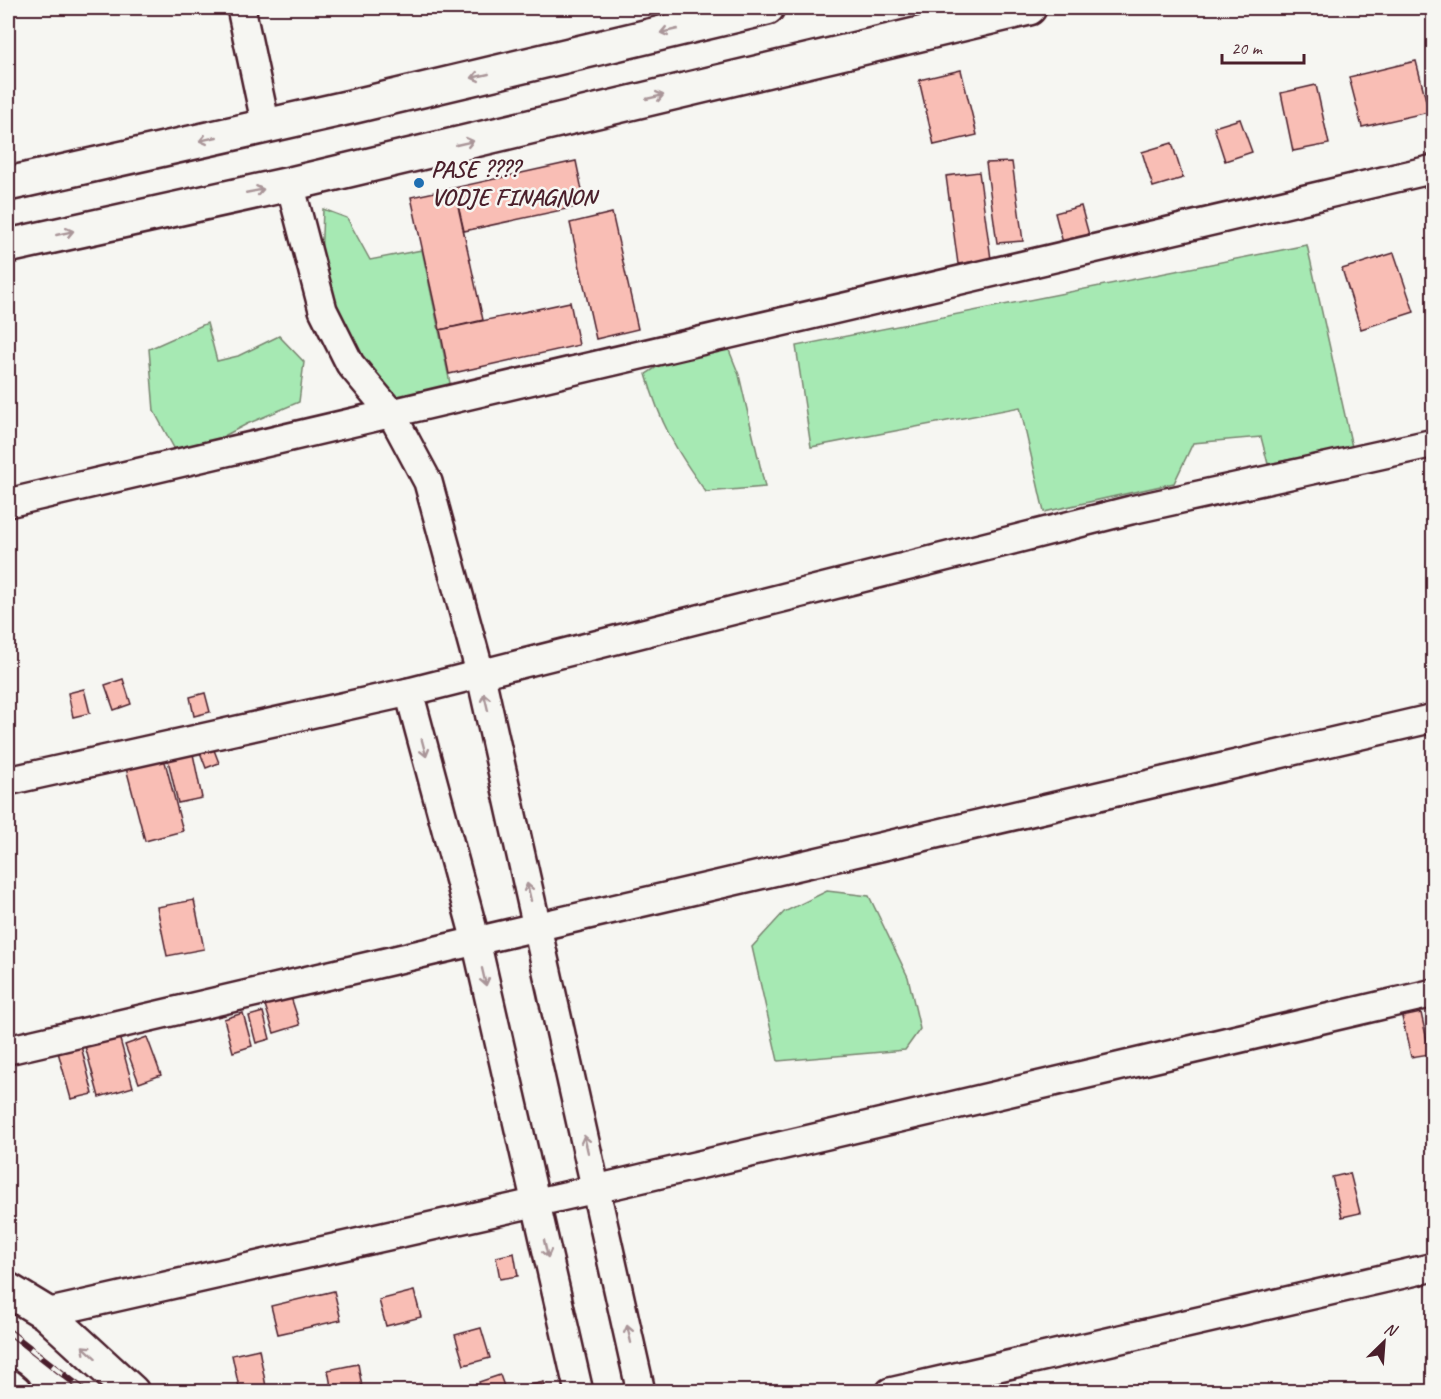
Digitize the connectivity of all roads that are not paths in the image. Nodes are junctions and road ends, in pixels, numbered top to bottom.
1 (241, 8) edge
2 (767, 8) edge
3 (1029, 8) edge
4 (266, 126) junction
5 (1434, 169) edge
6 (8, 184) edge
7 (290, 184) junction
8 (8, 246) edge
9 (391, 413) junction
10 (1434, 443) edge
11 (8, 503) edge
12 (480, 672) junction
13 (409, 692) junction
14 (1434, 718) edge
15 (8, 781) edge
16 (537, 926) junction
17 (476, 941) junction
18 (1434, 993) edge
19 (8, 1050) edge
20 (596, 1189) junction
21 (536, 1203) junction
22 (1434, 1267) edge
23 (8, 1290) edge
24 (46, 1313) junction
25 (8, 1386) edge
26 (15, 1392) edge
27 (132, 1392) edge
28 (579, 1392) edge
29 (641, 1392) edge
30 (890, 1392) edge

1 - 4 street
2 -> 4 street
7 -> 3 street
4 -> 6 street
5 - 9 street
8 -> 7 street
7 - 9 street
9 - 11 street
9 - 12 street
10 - 12 street
12 - 13 street
16 -> 12 street
13 - 15 street
13 -> 17 street
14 - 16 street
16 - 17 street
20 -> 16 street
17 - 19 street
17 -> 21 street
18 - 20 street
20 - 21 street
29 -> 20 street
21 - 24 street
21 -> 28 street
22 - 30 street
23 - 24 street
27 -> 24 street
25 - 26 street

